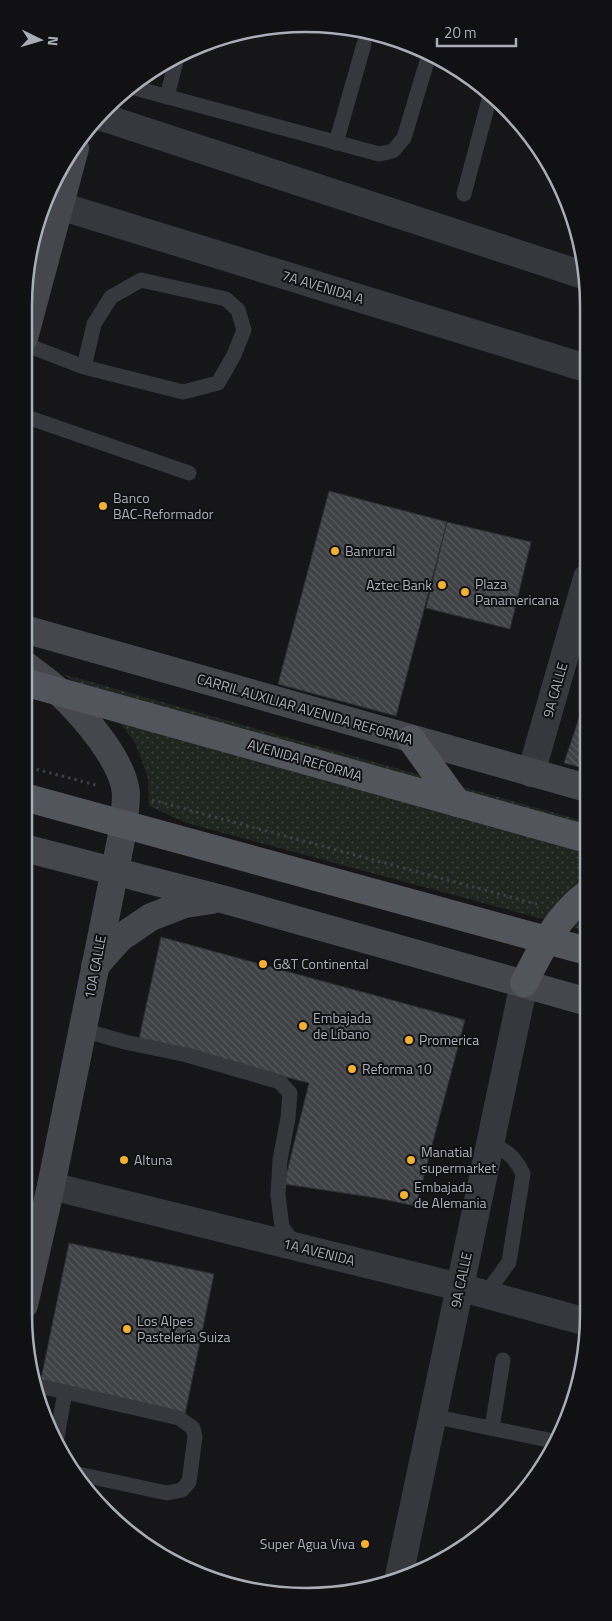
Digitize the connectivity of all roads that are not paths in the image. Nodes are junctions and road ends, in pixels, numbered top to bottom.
1 (364, 44) dead end
2 (427, 61) edge
3 (175, 66) edge
4 (140, 89) edge
5 (167, 97) junction
6 (488, 102) edge
7 (107, 119) edge
8 (336, 143) junction
9 (62, 184) edge
10 (464, 194) dead end
11 (54, 204) edge
12 (577, 273) edge
13 (32, 301) edge
14 (32, 347) edge
15 (580, 366) edge
16 (84, 368) junction
17 (32, 419) edge
18 (189, 473) dead end
19 (580, 599) edge
20 (32, 631) edge
21 (32, 670) edge
22 (32, 684) edge
23 (59, 692) junction
24 (411, 739) junction
25 (531, 773) junction
26 (580, 786) edge
27 (32, 799) edge
28 (458, 803) junction
29 (124, 824) junction
30 (580, 837) edge
31 (32, 850) edge
32 (113, 871) junction
33 (222, 899) junction
34 (580, 900) edge
35 (545, 941) junction
36 (580, 949) edge
37 (95, 966) junction
38 (524, 983) junction
39 (580, 1000) edge
40 (83, 1030) junction
41 (490, 1142) junction
42 (51, 1186) junction
43 (296, 1247) junction
44 (32, 1270) edge
45 (459, 1287) junction
46 (486, 1294) junction
47 (580, 1320) edge
48 (503, 1360) dead end
49 (42, 1387) edge
50 (65, 1392) junction
51 (432, 1416) junction
52 (492, 1428) junction
53 (58, 1430) edge
54 (549, 1440) edge
55 (85, 1476) edge
56 (400, 1572) edge

1 - 8 lane
2 - 8 lane
3 - 5 lane
4 - 5 lane
5 - 8 lane
6 - 10 lane
7 - 12 street
9 - 11 street
11 - 13 street
11 - 15 street, 7A AVENIDA A
14 - 16 lane
16 - 16 lane
17 - 18 lane
19 - 25 street, 9A CALLE
20 - 24 street, CARRIL AUXILIAR AVENIDA REFORMA
21 - 23 street, 10A CALLE
22 - 23 main road, AVENIDA REFORMA
23 - 28 main road, AVENIDA REFORMA
23 - 29 street, 10A CALLE
24 - 25 street, CARRIL AUXILIAR AVENIDA REFORMA
24 - 28 main road
25 - 26 street, CARRIL AUXILIAR AVENIDA REFORMA
27 - 29 main road
28 - 30 main road, AVENIDA REFORMA
29 - 32 street, 10A CALLE
29 - 35 main road
31 - 32 street
32 - 33 street
32 - 37 street, 10A CALLE
33 - 37 street
33 - 38 street
34 - 35 main road
35 - 36 main road
35 - 38 main road
37 - 40 street, 10A CALLE
38 - 39 street
38 - 41 street, 9A CALLE
40 - 42 street, 10A CALLE
40 - 43 lane
41 - 45 street, 9A CALLE
41 - 46 lane
42 - 43 street, 1A AVENIDA
42 - 44 street, 10A CALLE
43 - 45 street, 1A AVENIDA
45 - 46 street, 1A AVENIDA
45 - 51 street, 9A CALLE
46 - 47 street, 1A AVENIDA
48 - 52 lane
49 - 50 lane
50 - 53 lane
50 - 55 lane
51 - 52 lane
51 - 56 street, 9A CALLE
52 - 54 lane

